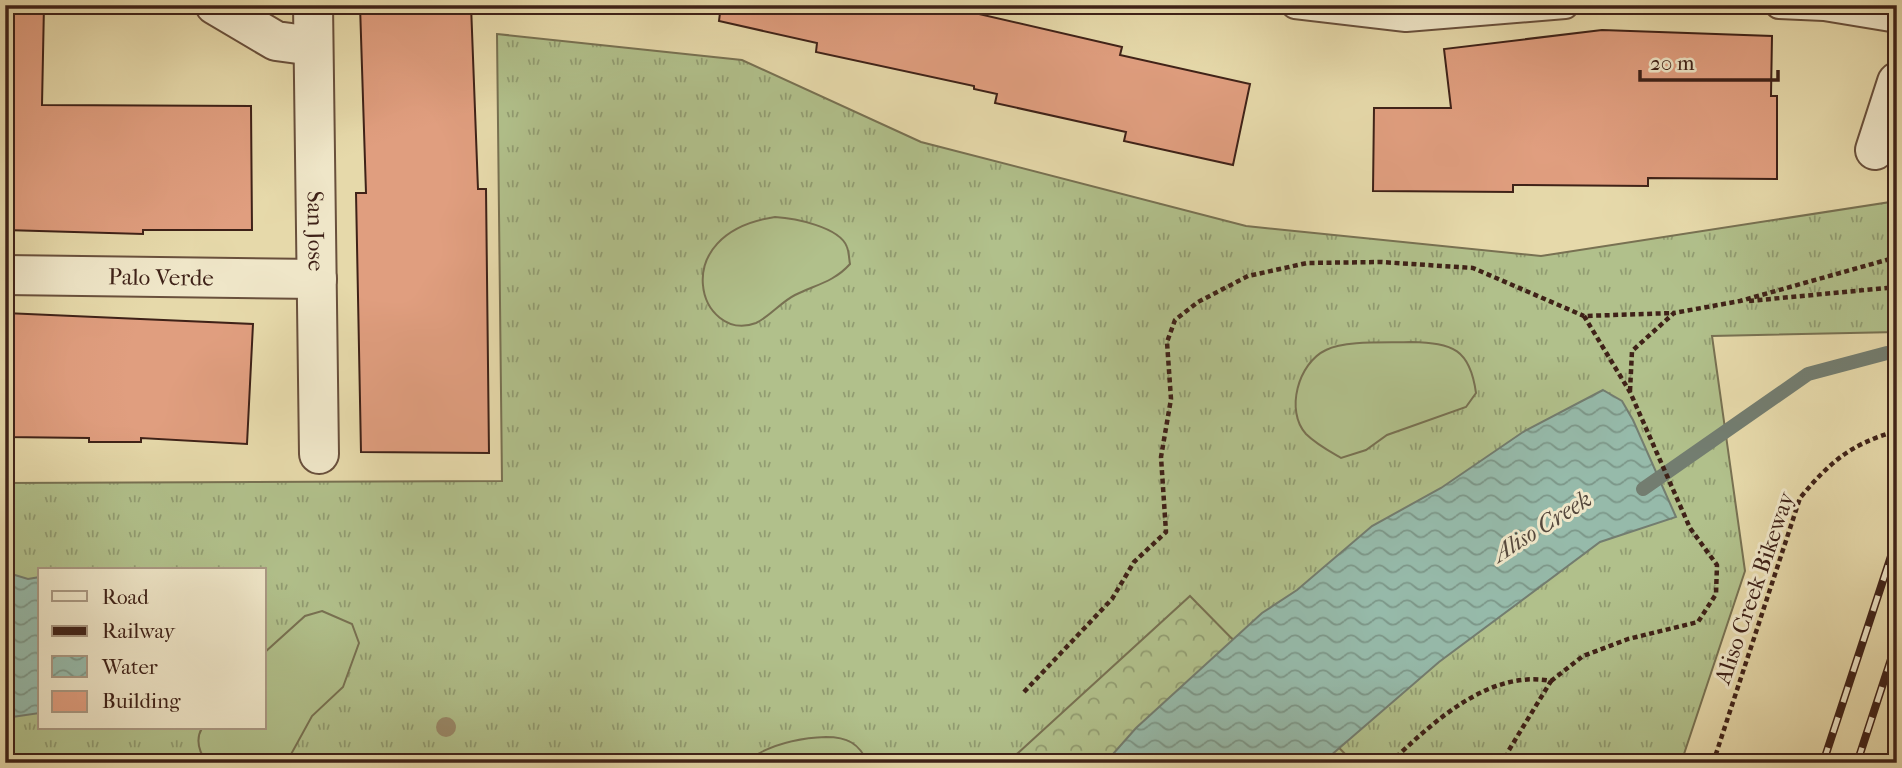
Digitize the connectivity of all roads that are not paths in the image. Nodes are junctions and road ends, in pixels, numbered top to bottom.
1 (215, 5) edge
2 (313, 5) edge
3 (1295, 5) edge
4 (1565, 5) edge
5 (1779, 5) edge
6 (1897, 19) edge
7 (313, 46) junction
8 (1897, 82) edge
9 (1875, 150) dead end
10 (5, 275) edge
11 (317, 279) junction
12 (318, 454) dead end

1 - 7 street
2 - 7 street, San Jose
3 - 4 lane
5 - 6 lane
7 - 11 street, San Jose
8 - 9 street
10 - 11 street, Palo Verde
11 - 12 street, San Jose

